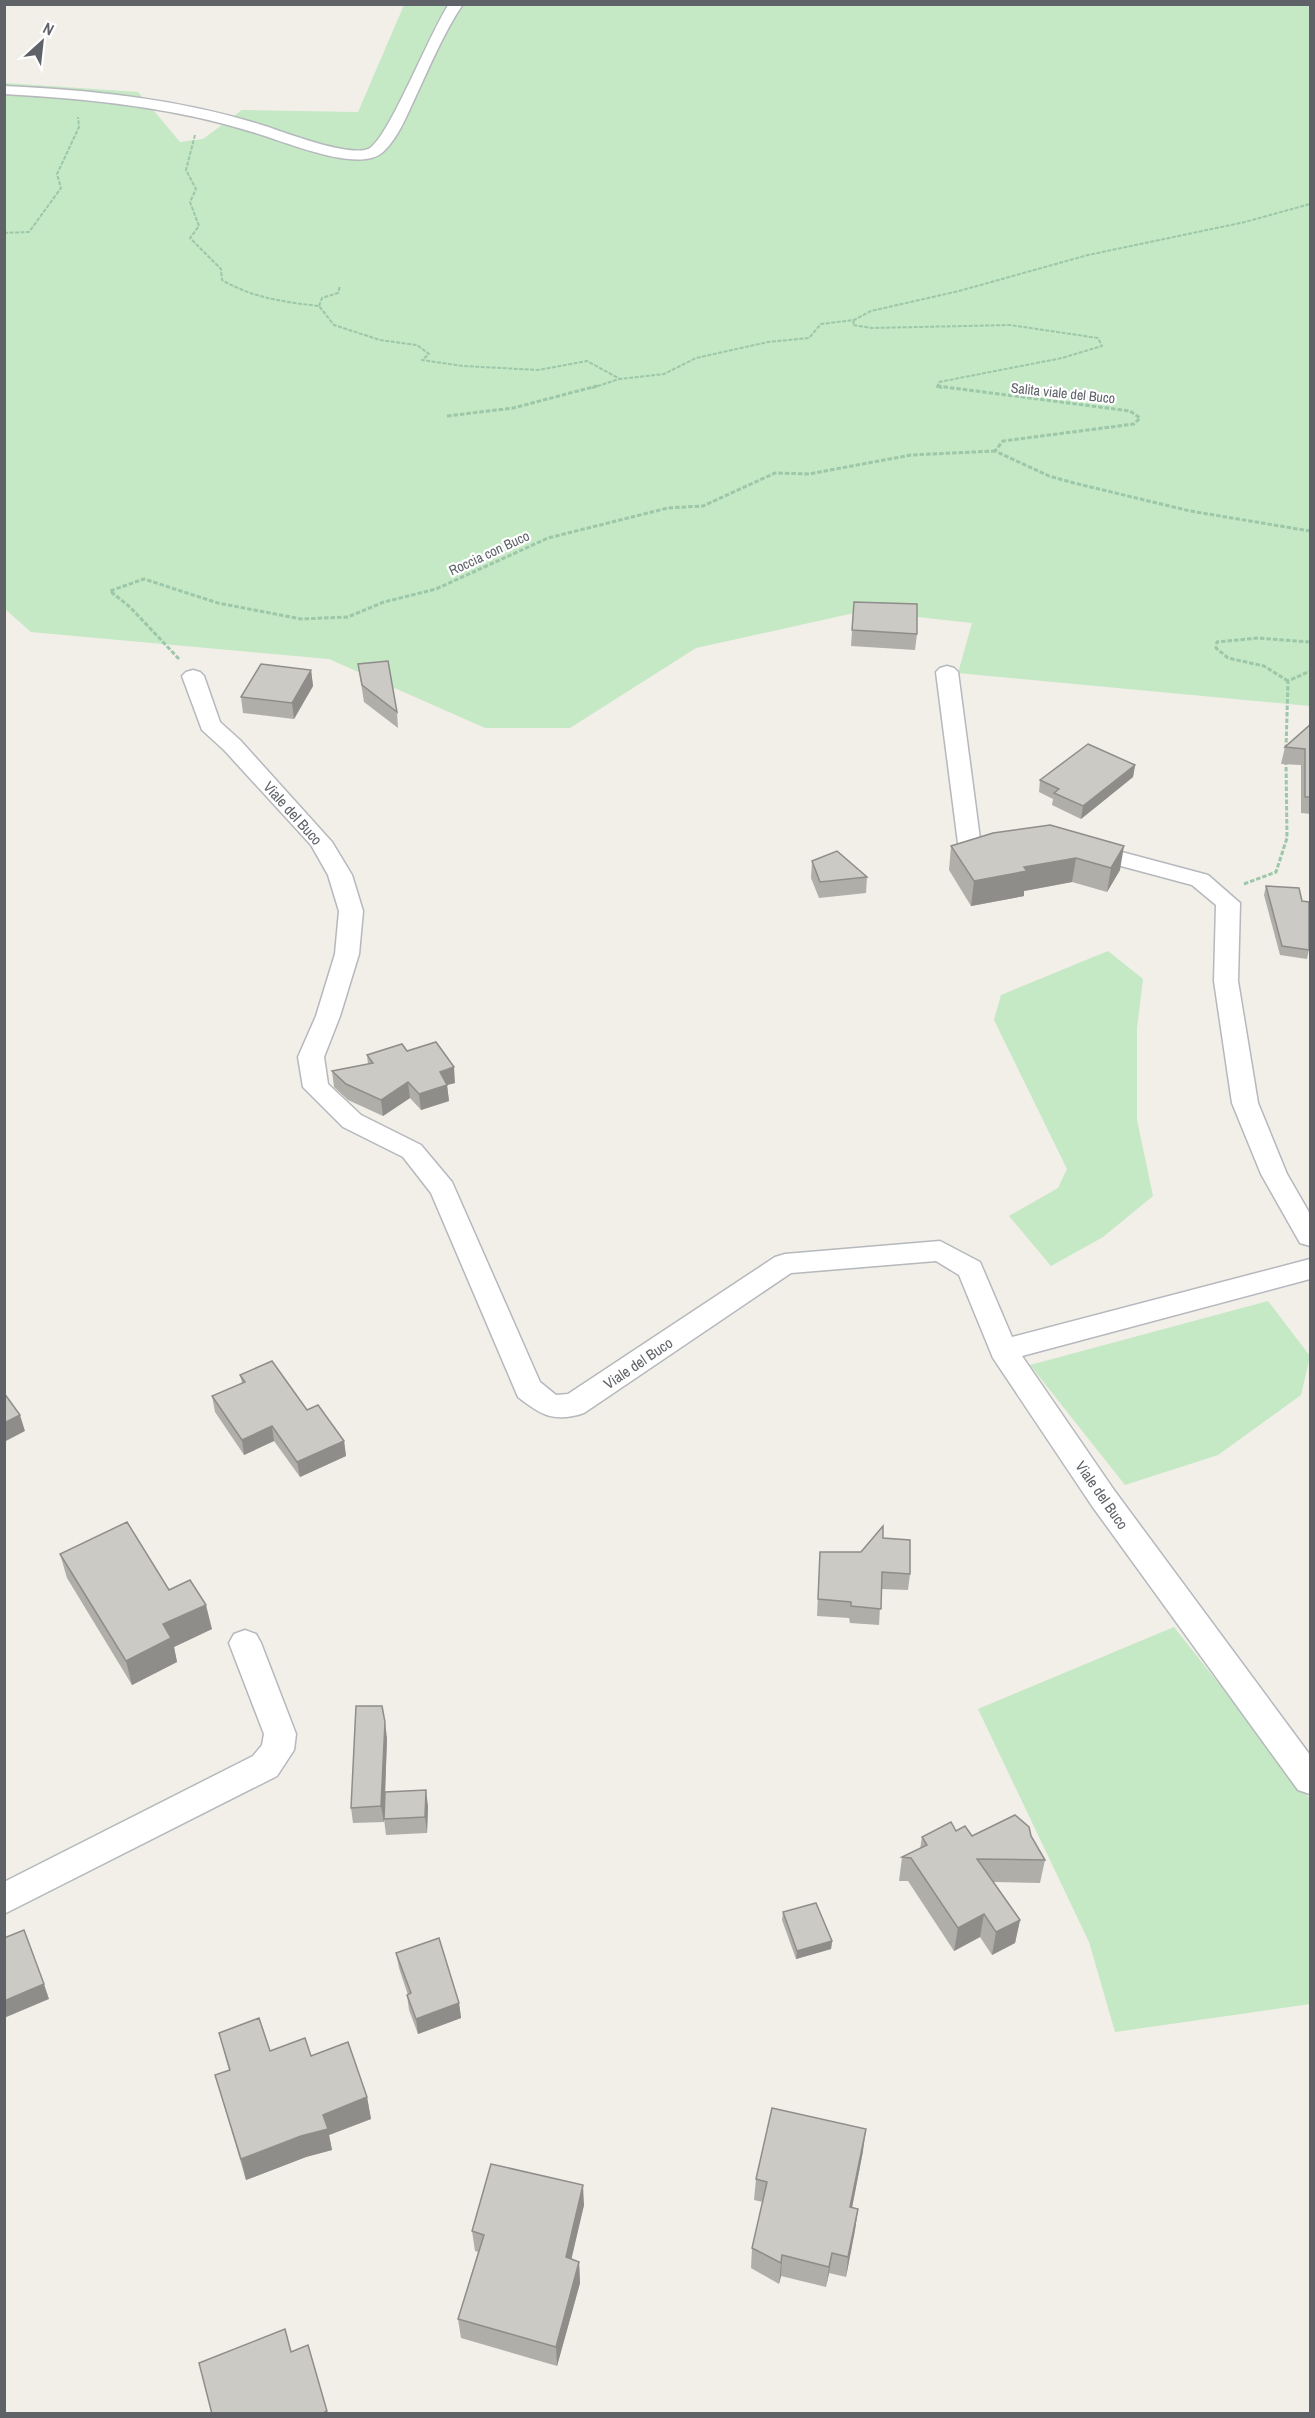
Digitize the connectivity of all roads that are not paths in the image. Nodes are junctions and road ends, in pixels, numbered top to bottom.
1 (456, 4) edge
2 (4, 90) edge
3 (947, 672) dead end
4 (193, 676) road end
5 (1024, 843) edge
6 (1069, 846) edge
7 (1311, 1236) edge
8 (1311, 1269) edge
9 (1003, 1350) junction
10 (244, 1643) dead end
11 (1311, 1780) edge
12 (4, 1899) edge

1 - 2 street
3 - 5 street
4 - 9 street, Viale del Buco
6 - 7 street
8 - 9 street
9 - 11 street, Viale del Buco
10 - 12 street

